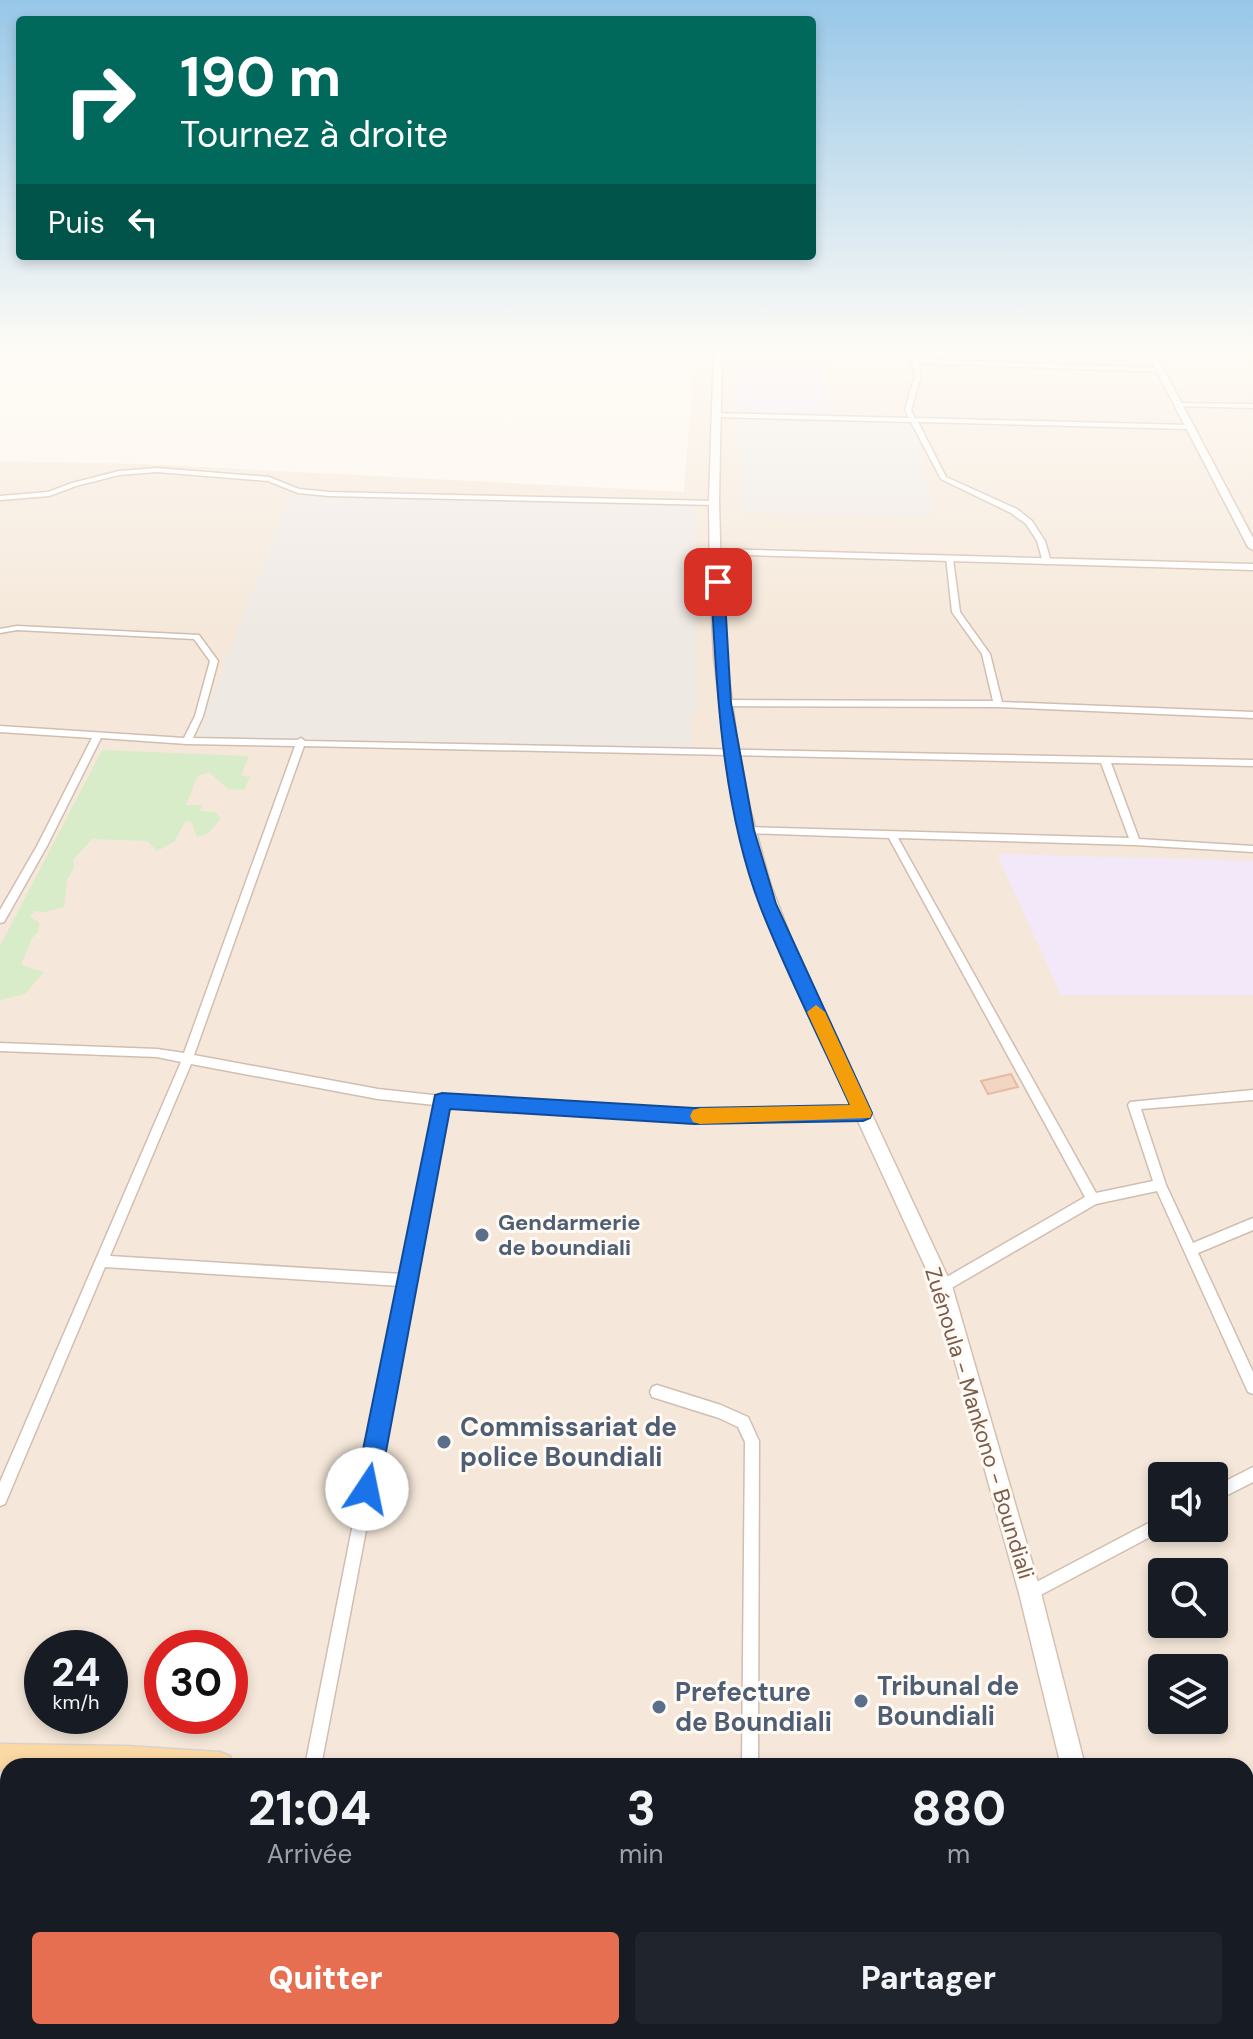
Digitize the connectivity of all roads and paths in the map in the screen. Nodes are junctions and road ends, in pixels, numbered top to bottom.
1 (715, 444) edge
2 (927, 444) edge
3 (1197, 444) edge
4 (1, 500) edge
5 (714, 503) junction
6 (1253, 547) edge
7 (716, 552) junction
8 (949, 559) junction
9 (1047, 562) junction
10 (1253, 567) edge
11 (0, 631) edge
12 (724, 703) junction
13 (998, 704) junction
14 (1253, 715) edge
15 (0, 729) edge
16 (97, 737) junction
17 (187, 741) junction
18 (301, 741) junction
19 (732, 753) junction
20 (1105, 760) junction
21 (1253, 763) edge
22 (746, 830) junction
23 (893, 837) junction
24 (1135, 842) junction
25 (1253, 849) edge
26 (0, 919) edge
27 (0, 1047) edge
28 (187, 1060) junction
29 (1253, 1095) edge
30 (442, 1101) junction
31 (863, 1113) junction
32 (1160, 1185) junction
33 (1093, 1199) junction
34 (1253, 1224) edge
35 (1190, 1250) junction
36 (100, 1261) junction
37 (406, 1280) junction
38 (943, 1286) junction
39 (1253, 1387) edge
40 (657, 1392) dead end
41 (1253, 1474) edge
42 (1228, 1487) edge
43 (0, 1499) edge
44 (1148, 1530) edge
45 (1030, 1593) junction
46 (0, 1757) edge
47 (63, 1758) edge
48 (315, 1758) edge
49 (750, 1758) edge
50 (1071, 1758) edge

1 - 5 main road, Zuénoula - Mankono - Boundiali
2 - 9 street
3 - 6 street
4 - 5 street
5 - 7 main road, Zuénoula - Mankono - Boundiali
7 - 8 street
7 - 12 main road, Zuénoula - Mankono - Boundiali
8 - 9 street
8 - 13 street
9 - 10 street
11 - 17 street
12 - 13 street
12 - 19 main road, Zuénoula - Mankono - Boundiali
13 - 14 street
15 - 16 street
16 - 17 street
16 - 26 street
17 - 18 street
18 - 19 street
18 - 28 street
19 - 20 street
19 - 22 main road, Zuénoula - Mankono - Boundiali
20 - 21 street
20 - 24 street
22 - 23 street
22 - 31 main road, Zuénoula - Mankono - Boundiali
23 - 24 street
23 - 33 street
24 - 25 street
27 - 28 street
28 - 30 street
28 - 36 street
29 - 32 street
30 - 31 street
30 - 37 street
31 - 38 main road, Zuénoula - Mankono - Boundiali
32 - 33 street
32 - 35 street
33 - 38 street
34 - 35 street
35 - 39 street
36 - 37 street
36 - 43 street
37 - 48 street
38 - 45 main road, Zuénoula - Mankono - Boundiali
40 - 49 street
41 - 42 street
44 - 45 street
45 - 50 main road, Zuénoula - Mankono - Boundiali
46 - 47 main road

